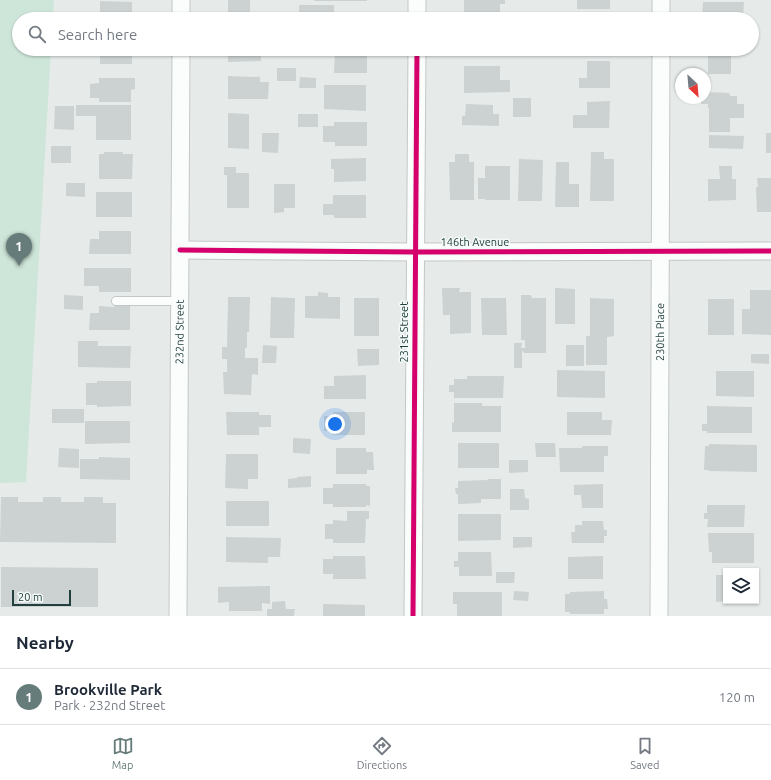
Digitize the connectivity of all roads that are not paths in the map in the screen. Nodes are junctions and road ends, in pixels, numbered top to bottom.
1 (181, 0) edge
2 (417, 0) edge
3 (661, 0) edge
4 (181, 12) edge
5 (417, 12) edge
6 (661, 12) edge
7 (181, 56) edge
8 (417, 56) edge
9 (661, 56) edge
10 (180, 250) junction
11 (771, 251) edge
12 (416, 252) junction
13 (660, 252) junction
14 (116, 301) dead end
15 (180, 301) junction
16 (178, 616) edge
17 (413, 616) edge
18 (659, 616) edge

1 - 4 street
2 - 5 street
3 - 6 street
7 - 10 street, 232nd Street
8 - 12 street, 231st Street
9 - 13 street, 230th Place
10 - 12 street, 146th Avenue
10 - 15 street, 232nd Street
11 - 13 street, 146th Avenue
12 - 13 street, 146th Avenue
12 - 17 street, 231st Street
13 - 18 street, 230th Place
14 - 15 lane
15 - 16 street, 232nd Street

